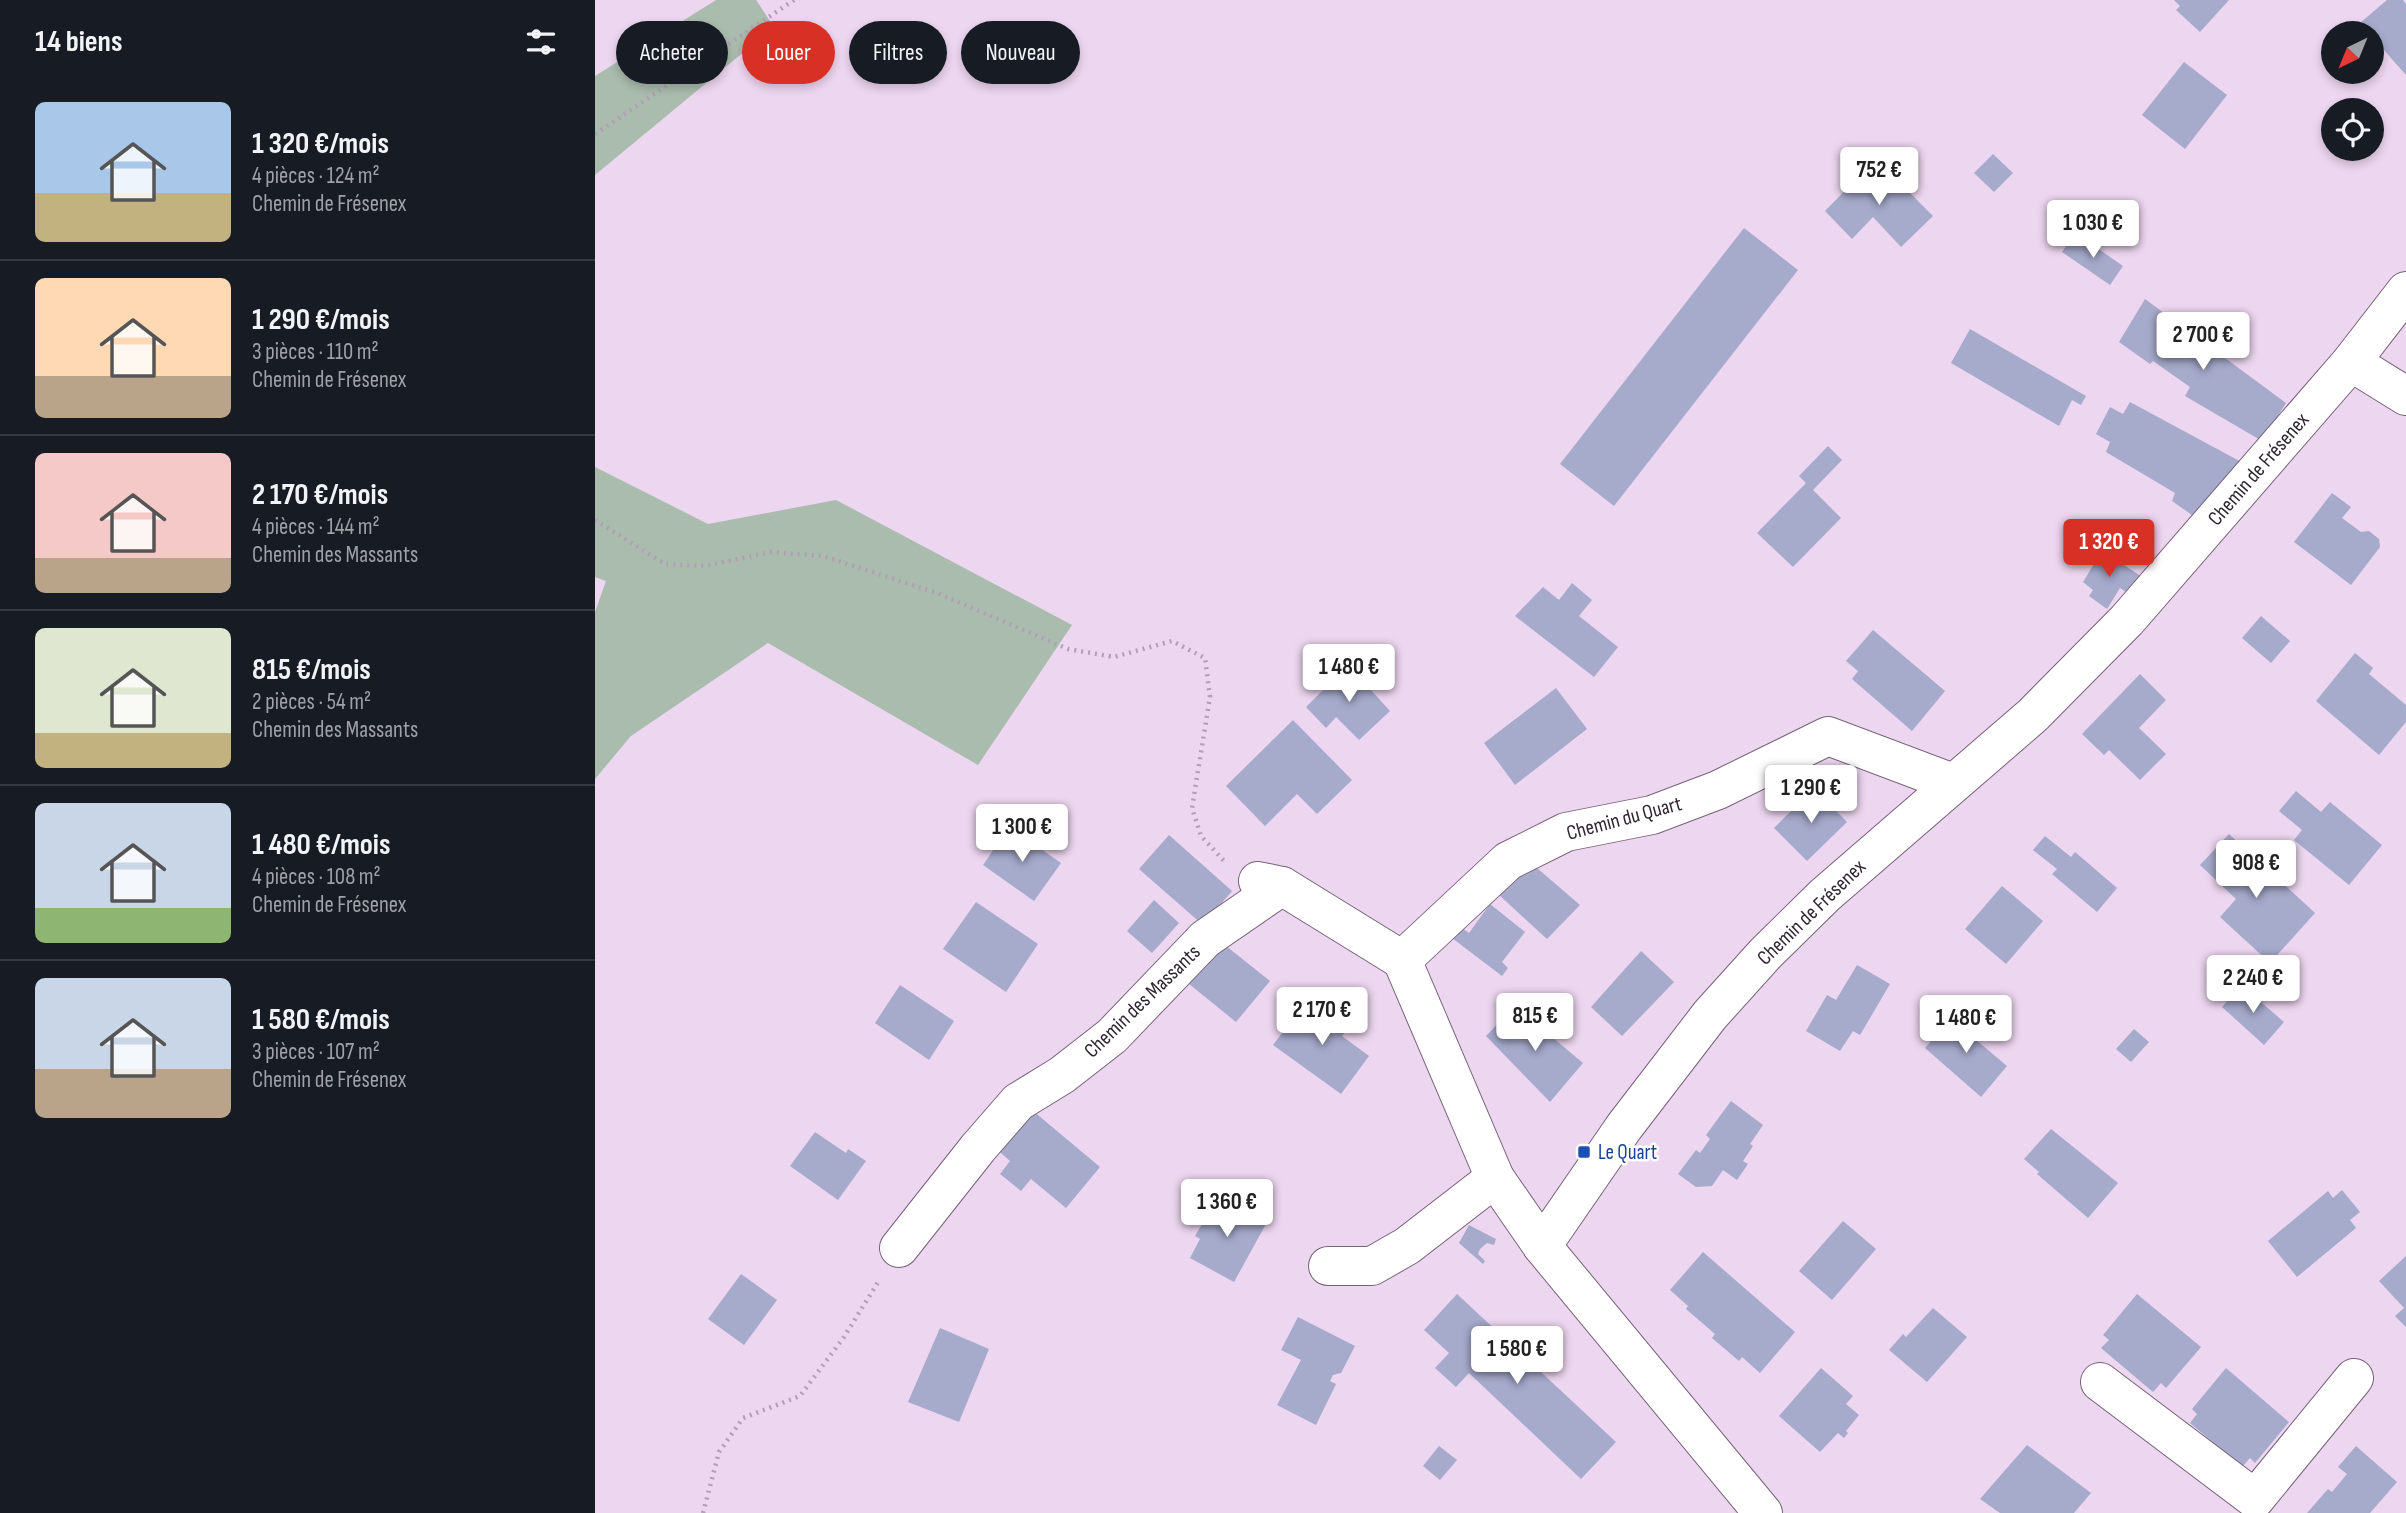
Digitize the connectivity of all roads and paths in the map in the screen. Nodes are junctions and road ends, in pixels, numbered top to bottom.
1 (794, 0) edge
2 (595, 134) edge
3 (2406, 291) edge
4 (2351, 362) junction
5 (2406, 396) edge
6 (595, 520) edge
7 (1953, 783) junction
8 (1265, 883) junction
9 (1402, 960) junction
10 (1495, 1178) junction
11 (1542, 1246) junction
12 (899, 1248) joint
13 (1328, 1266) dead end
14 (2354, 1378) dead end
15 (2100, 1382) dead end
16 (703, 1513) edge
17 (1763, 1513) edge

1 - 2 path
3 - 4 street, Chemin de Frésenex
4 - 5 street
4 - 7 street, Chemin de Frésenex
6 - 8 path
7 - 9 street, Chemin du Quart
7 - 11 street, Chemin de Frésenex
8 - 9 street
8 - 12 street, Chemin des Massants
9 - 10 street
10 - 11 street
10 - 13 street
11 - 17 street
12 - 16 path
14 - 15 street

